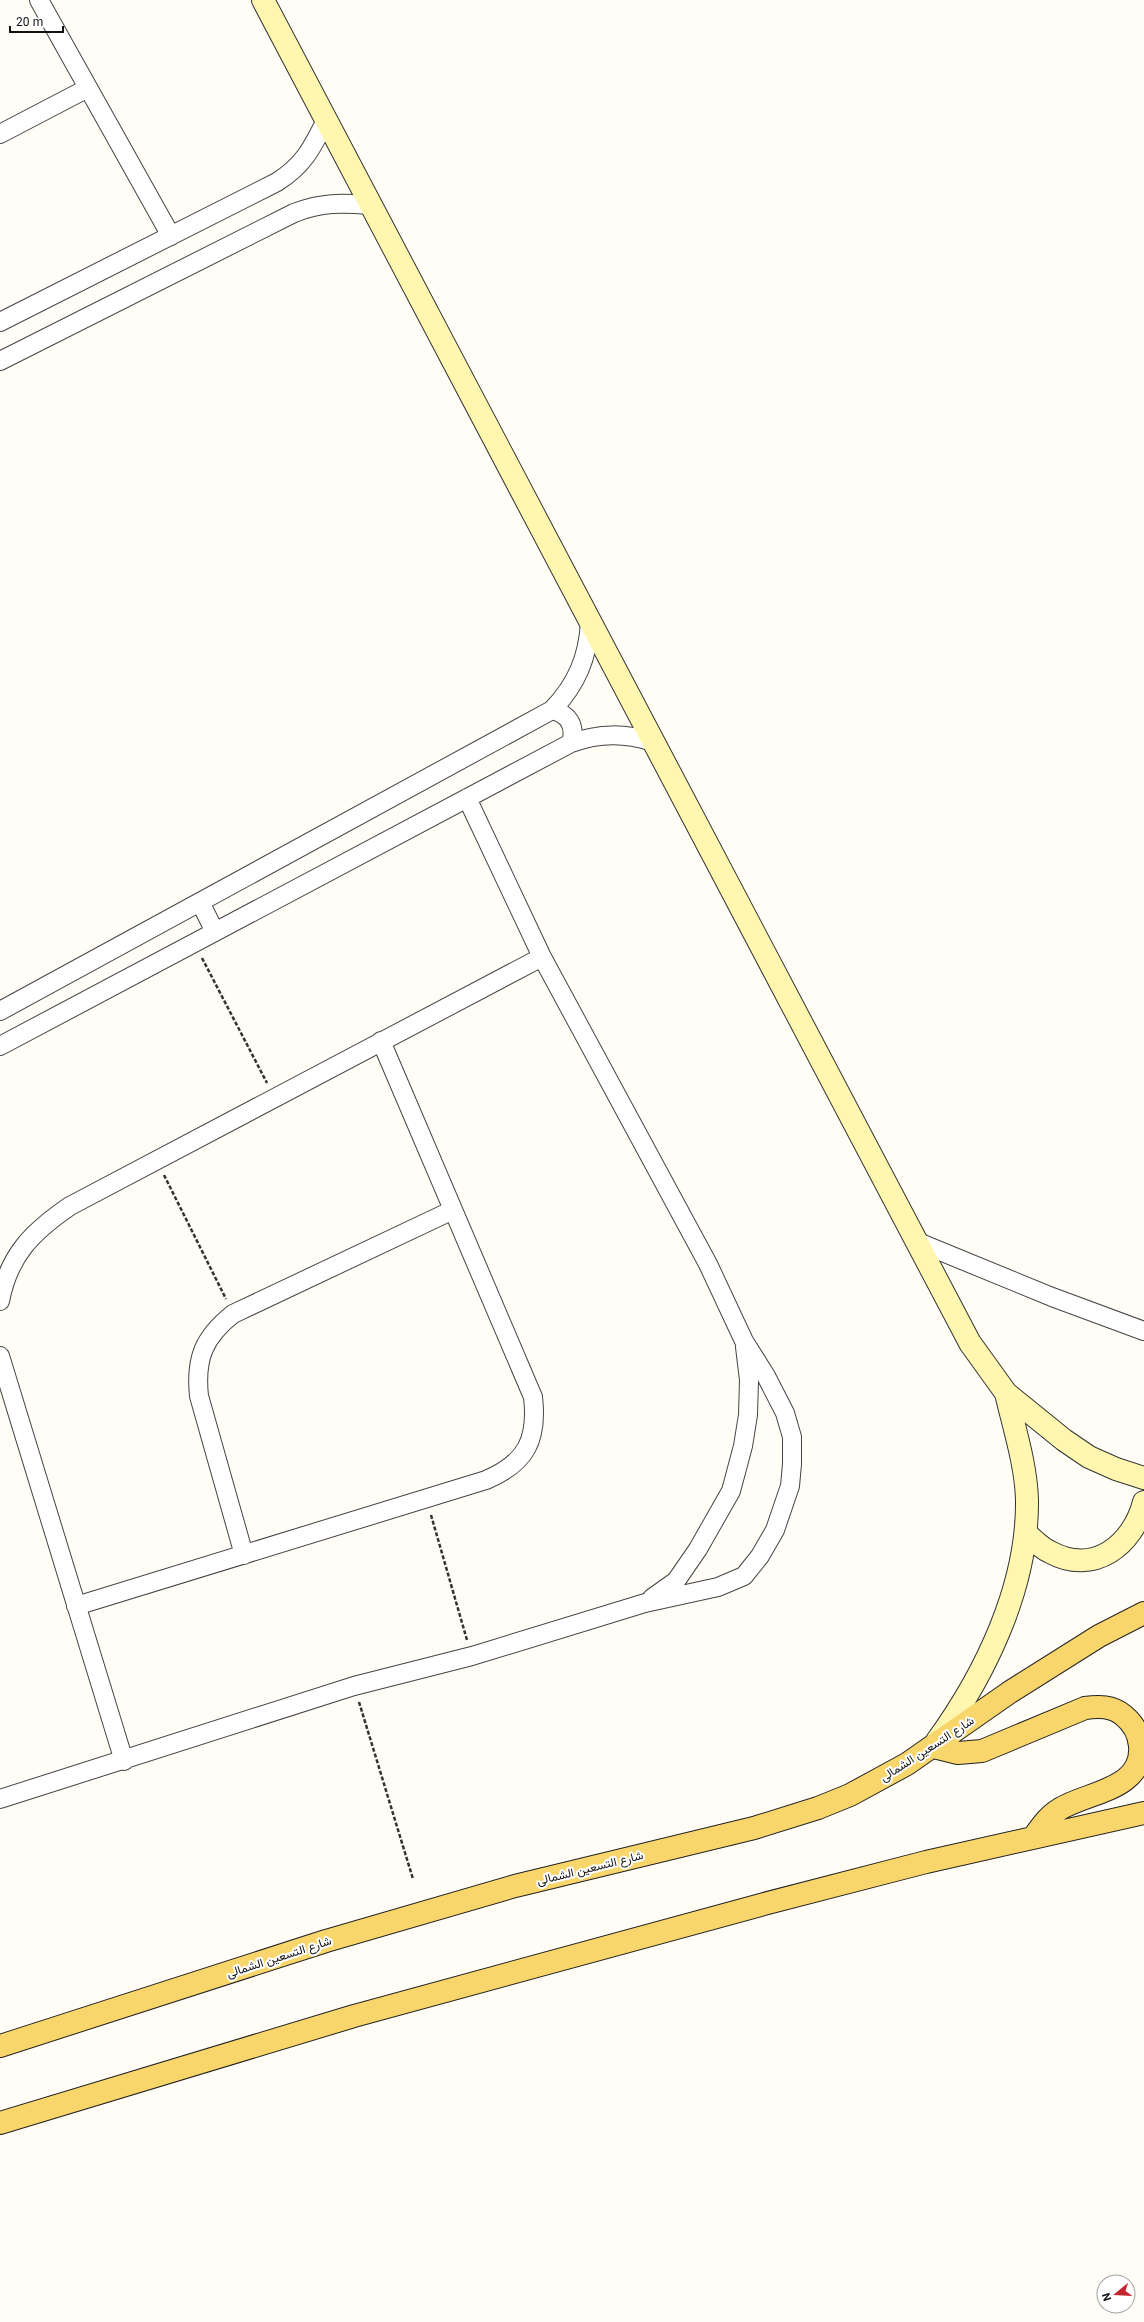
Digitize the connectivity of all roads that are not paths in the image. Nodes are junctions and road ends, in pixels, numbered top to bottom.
1 (39, 0) edge
2 (263, 0) edge
3 (88, 88) junction
4 (326, 120) junction
5 (0, 134) edge
6 (371, 205) junction
7 (171, 236) junction
8 (0, 322) edge
9 (0, 362) edge
10 (590, 622) junction
11 (552, 710) junction
12 (653, 742) junction
13 (571, 743) junction
14 (467, 798) junction
15 (200, 902) junction
16 (215, 932) junction
17 (542, 956) junction
18 (0, 1010) edge
19 (381, 1041) junction
20 (0, 1046) edge
21 (453, 1210) junction
22 (918, 1242) junction
23 (0, 1301) edge
24 (1144, 1331) edge
25 (744, 1341) junction
26 (0, 1356) edge
27 (1006, 1393) junction
28 (1144, 1478) edge
29 (1144, 1502) edge
30 (1026, 1534) junction
31 (244, 1555) junction
32 (645, 1602) junction
33 (76, 1606) junction
34 (1144, 1613) edge
35 (934, 1747) junction
36 (124, 1761) junction
37 (0, 1799) edge
38 (1144, 1813) edge
39 (1033, 1838) junction
40 (0, 2046) edge
41 (0, 2123) edge

1 - 3 street
2 - 4 street
3 - 5 street
3 - 7 street
4 - 6 street
4 - 7 street
6 - 9 street
6 - 10 street
7 - 8 street
10 - 11 street
10 - 12 street
11 - 13 street
11 - 15 street
12 - 13 street
12 - 22 street
13 - 14 street
14 - 16 street
14 - 17 street
15 - 16 street
15 - 18 street
16 - 20 street
17 - 19 street
17 - 25 street
19 - 21 street
19 - 23 street
21 - 31 street
21 - 31 street
22 - 24 street
22 - 27 street
25 - 32 street
25 - 32 street
26 - 33 street
27 - 28 street
27 - 30 street
29 - 30 street
30 - 35 street
31 - 33 street
32 - 36 street
33 - 36 street
34 - 35 main road, شارع التسعين الشمالى
35 - 39 main road
35 - 40 main road, شارع التسعين الشمالى
36 - 37 street
38 - 39 main road
39 - 41 main road

